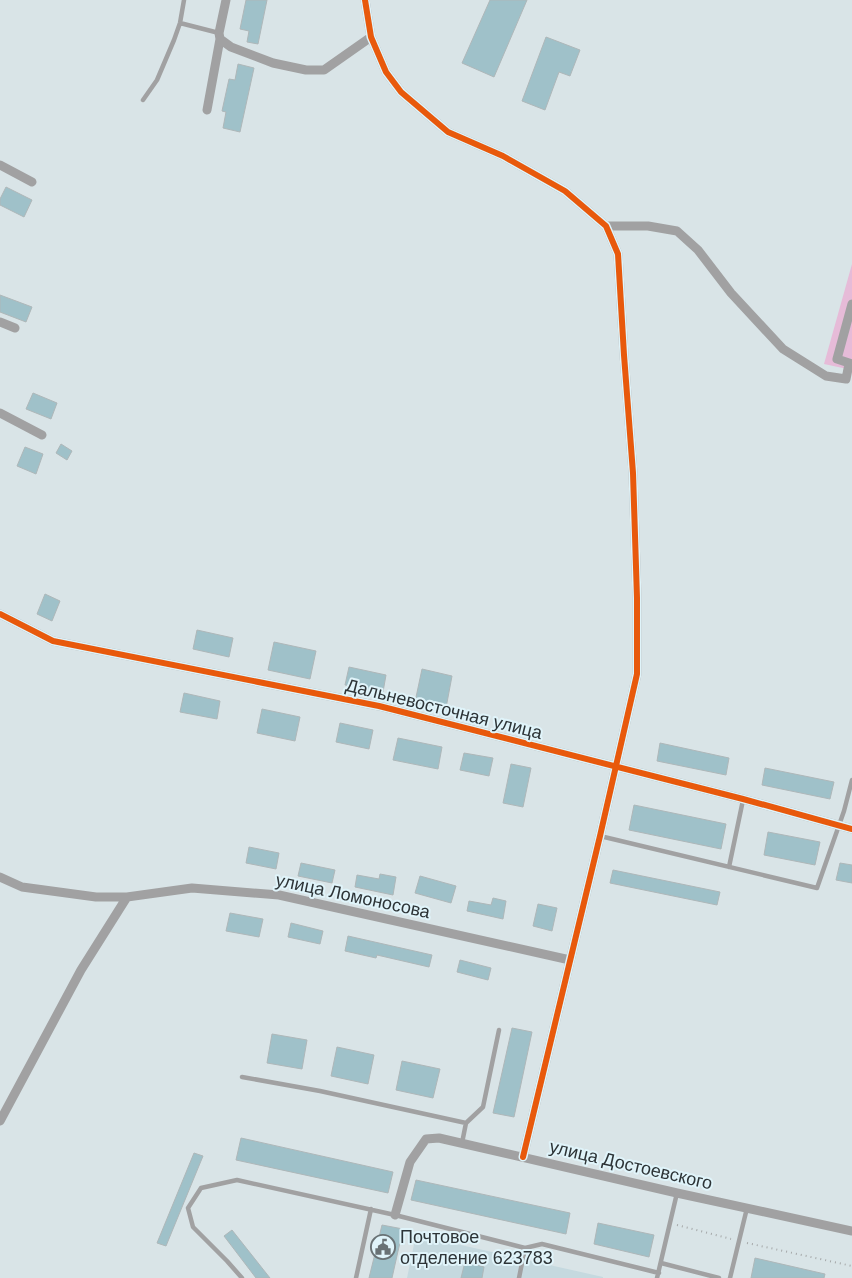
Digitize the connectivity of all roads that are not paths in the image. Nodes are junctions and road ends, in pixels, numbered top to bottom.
1 (184, 0) edge
2 (226, 0) edge
3 (365, 0) edge
4 (180, 23) junction
5 (219, 36) junction
6 (371, 37) junction
7 (143, 100) dead end
8 (207, 110) dead end
9 (0, 165) edge
10 (32, 182) dead end
11 (606, 226) junction
12 (852, 304) edge
13 (0, 322) edge
14 (16, 328) dead end
15 (851, 364) edge
16 (0, 413) edge
17 (42, 435) dead end
18 (0, 614) edge
19 (616, 767) junction
20 (852, 780) edge
21 (743, 799) junction
22 (839, 825) junction
23 (852, 829) edge
24 (600, 836) junction
25 (729, 867) junction
26 (0, 877) edge
27 (127, 896) junction
28 (570, 960) junction
29 (499, 1030) dead end
30 (242, 1078) dead end
31 (0, 1121) edge
32 (466, 1123) junction
33 (462, 1143) junction
34 (523, 1157) junction
35 (677, 1193) junction
36 (747, 1208) junction
37 (371, 1209) junction
38 (395, 1215) junction
39 (852, 1231) edge
40 (525, 1248) junction
41 (661, 1263) junction
42 (658, 1276) edge
43 (242, 1278) edge
44 (356, 1278) edge
45 (519, 1278) edge
46 (719, 1278) edge
47 (730, 1278) edge

1 - 4 lane
2 - 5 street
3 - 6 street
4 - 5 lane
4 - 7 lane
5 - 6 street
5 - 8 street
6 - 11 street
9 - 10 street
11 - 15 street
11 - 19 street
12 - 15 street
13 - 14 street
16 - 17 street
18 - 19 street, Дальневосточная улица
19 - 21 street, Дальневосточная улица
19 - 24 street
20 - 22 lane
21 - 22 street, Дальневосточная улица
21 - 25 lane
22 - 23 street, Дальневосточная улица
22 - 25 lane
24 - 25 lane
24 - 28 street
26 - 27 street, улица Ломоносова
27 - 28 street, улица Ломоносова
27 - 31 street
28 - 34 street
29 - 32 lane
30 - 32 lane
32 - 33 lane
33 - 34 street, улица Достоевского
33 - 38 street, улица Достоевского
34 - 35 street, улица Достоевского
35 - 36 street, улица Достоевского
35 - 41 lane
36 - 39 street, улица Достоевского
36 - 47 lane
37 - 38 lane
37 - 43 lane
37 - 44 lane
38 - 40 lane
40 - 42 lane
40 - 45 lane
41 - 42 lane
41 - 46 lane

